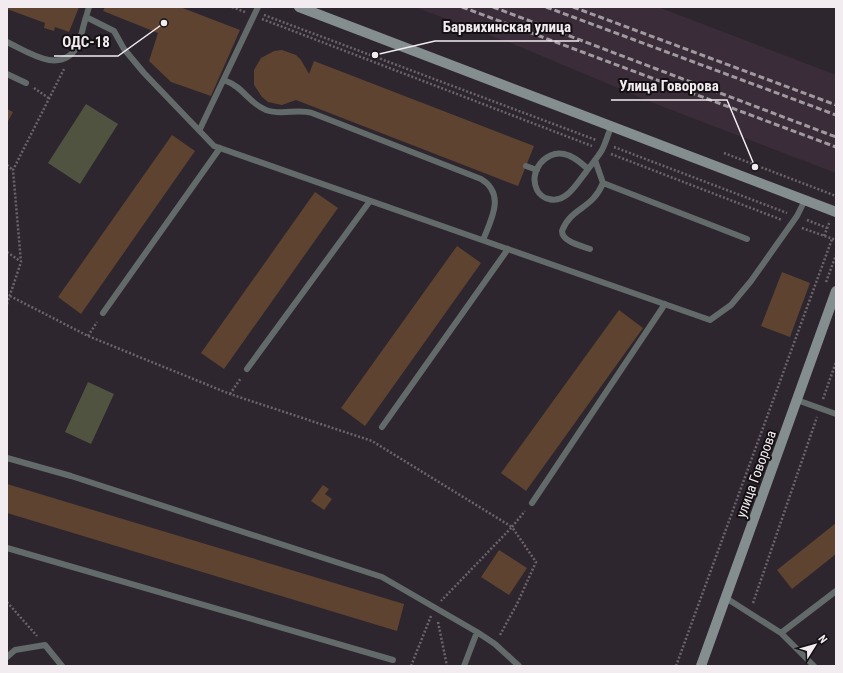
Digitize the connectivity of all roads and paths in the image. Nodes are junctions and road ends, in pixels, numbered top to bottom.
1 (90, 7) edge
2 (232, 7) edge
3 (241, 7) edge
4 (299, 7) edge
5 (256, 12) edge
6 (86, 17) junction
7 (7, 42) edge
8 (71, 54) junction
9 (7, 74) edge
10 (224, 80) junction
11 (26, 83) joint
12 (50, 98) junction
13 (611, 127) junction
14 (200, 129) junction
15 (605, 144) junction
16 (220, 148) junction
17 (602, 150) junction
18 (724, 153) dead end
19 (595, 160) junction
20 (7, 165) edge
21 (526, 166) dead end
22 (588, 169) junction
23 (13, 170) junction
24 (537, 170) junction
25 (603, 183) junction
26 (836, 196) edge
27 (805, 200) junction
28 (370, 201) junction
29 (836, 212) edge
30 (796, 216) junction
31 (791, 224) junction
32 (827, 228) dead end
33 (747, 239) dead end
34 (832, 239) junction
35 (483, 240) junction
36 (836, 240) edge
37 (508, 249) junction
38 (590, 249) dead end
39 (7, 252) edge
40 (21, 262) junction
41 (836, 291) edge
42 (10, 296) junction
43 (7, 304) edge
44 (666, 304) junction
45 (103, 313) joint
46 (88, 336) junction
47 (836, 362) edge
48 (247, 369) joint
49 (230, 394) junction
50 (797, 400) junction
51 (820, 408) junction
52 (836, 414) edge
53 (382, 427) dead end
54 (7, 458) edge
55 (532, 503) joint
56 (512, 527) junction
57 (7, 548) edge
58 (836, 591) edge
59 (726, 598) junction
60 (7, 602) edge
61 (435, 608) junction
62 (750, 614) junction
63 (477, 632) junction
64 (781, 633) junction
65 (495, 644) junction
66 (45, 645) junction
67 (7, 657) edge
68 (393, 660) dead end
69 (62, 666) edge
70 (411, 666) edge
71 (448, 666) edge
72 (464, 666) edge
73 (519, 666) edge
74 (676, 666) edge
75 (701, 666) edge
76 (814, 666) edge

1 - 6 lane
2 - 5 path
3 - 5 path
4 - 13 street
5 - 10 lane
5 - 15 path
5 - 17 path
6 - 8 lane
6 - 14 lane
7 - 8 lane
8 - 12 path
9 - 11 lane
10 - 14 lane
10 - 35 lane
11 - 12 path
12 - 23 path
13 - 15 lane
13 - 27 street
14 - 16 lane
15 - 17 lane
15 - 30 path
16 - 28 lane
16 - 45 lane
17 - 19 lane
17 - 31 path
18 - 26 path
19 - 22 lane
19 - 25 lane
20 - 23 path
21 - 24 lane
22 - 24 lane
22 - 24 lane
23 - 40 path
25 - 33 lane
25 - 38 lane
27 - 29 street
27 - 30 lane
28 - 35 lane
28 - 48 lane
30 - 31 lane
30 - 32 path
31 - 34 path
31 - 44 lane
34 - 36 path
34 - 74 path
35 - 37 lane
37 - 44 lane
37 - 53 lane
39 - 40 path
40 - 42 path
41 - 50 street, улица Говорова
42 - 43 path
42 - 46 path
44 - 55 lane
45 - 46 path
46 - 49 path
47 - 51 path
48 - 49 path
49 - 56 path
50 - 51 lane
50 - 59 street, улица Говорова
51 - 52 lane
51 - 62 path
54 - 61 lane
55 - 56 path
56 - 61 path
56 - 65 path
57 - 68 lane
58 - 64 lane
59 - 62 lane
59 - 75 street, улица Говорова
60 - 66 path
61 - 63 lane
61 - 70 path
61 - 71 path
62 - 64 lane
63 - 65 lane
63 - 72 lane
64 - 76 lane
65 - 73 lane
66 - 67 lane
66 - 69 lane

